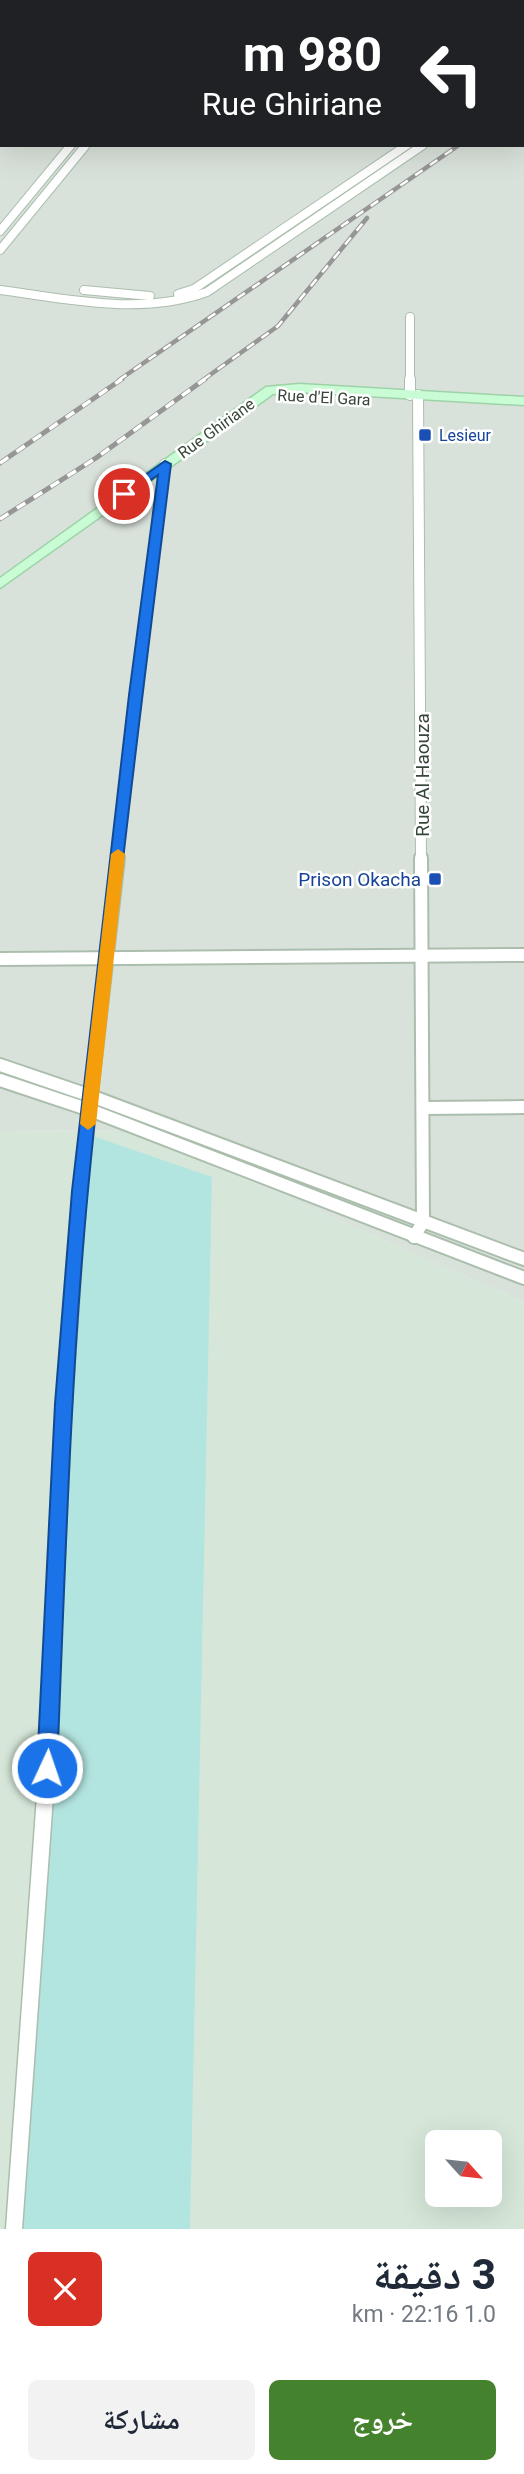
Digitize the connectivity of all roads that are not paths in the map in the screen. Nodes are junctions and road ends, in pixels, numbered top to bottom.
1 (70, 147) edge
2 (85, 147) edge
3 (404, 147) edge
4 (420, 147) edge
5 (0, 231) edge
6 (0, 250) edge
7 (0, 283) edge
8 (0, 290) edge
9 (159, 300) junction
10 (410, 317) dead end
11 (261, 394) joint
12 (415, 397) junction
13 (524, 401) edge
14 (524, 408) edge
15 (165, 464) junction
16 (0, 584) edge
17 (524, 955) edge
18 (420, 956) junction
19 (106, 957) junction
20 (0, 959) edge
21 (0, 1065) edge
22 (0, 1080) edge
23 (90, 1103) junction
24 (524, 1107) edge
25 (423, 1108) junction
26 (423, 1222) junction
27 (414, 1237) junction
28 (524, 1259) edge
29 (524, 1278) edge
30 (14, 2229) edge

1 - 5 street
2 - 6 street
3 - 9 street
4 - 9 street
7 - 9 street
8 - 9 street
10 - 12 street, Rue Al Haouza
11 - 12 street, Rue d'El Gara
11 - 15 street, Rue Ghiriane
12 - 13 street, Rue d'El Gara
12 - 14 street, Rue d'El Gara
12 - 18 street, Rue Al Haouza
15 - 16 street, Rue Ghiriane
15 - 19 street
17 - 18 street
18 - 19 street
18 - 25 street, Rue Al Haouza
19 - 20 street
19 - 23 street
21 - 23 street
22 - 23 street
23 - 26 street
23 - 27 street
23 - 30 street
24 - 25 street
25 - 26 street, Rue Al Haouza
26 - 27 street
26 - 28 street
27 - 29 street

